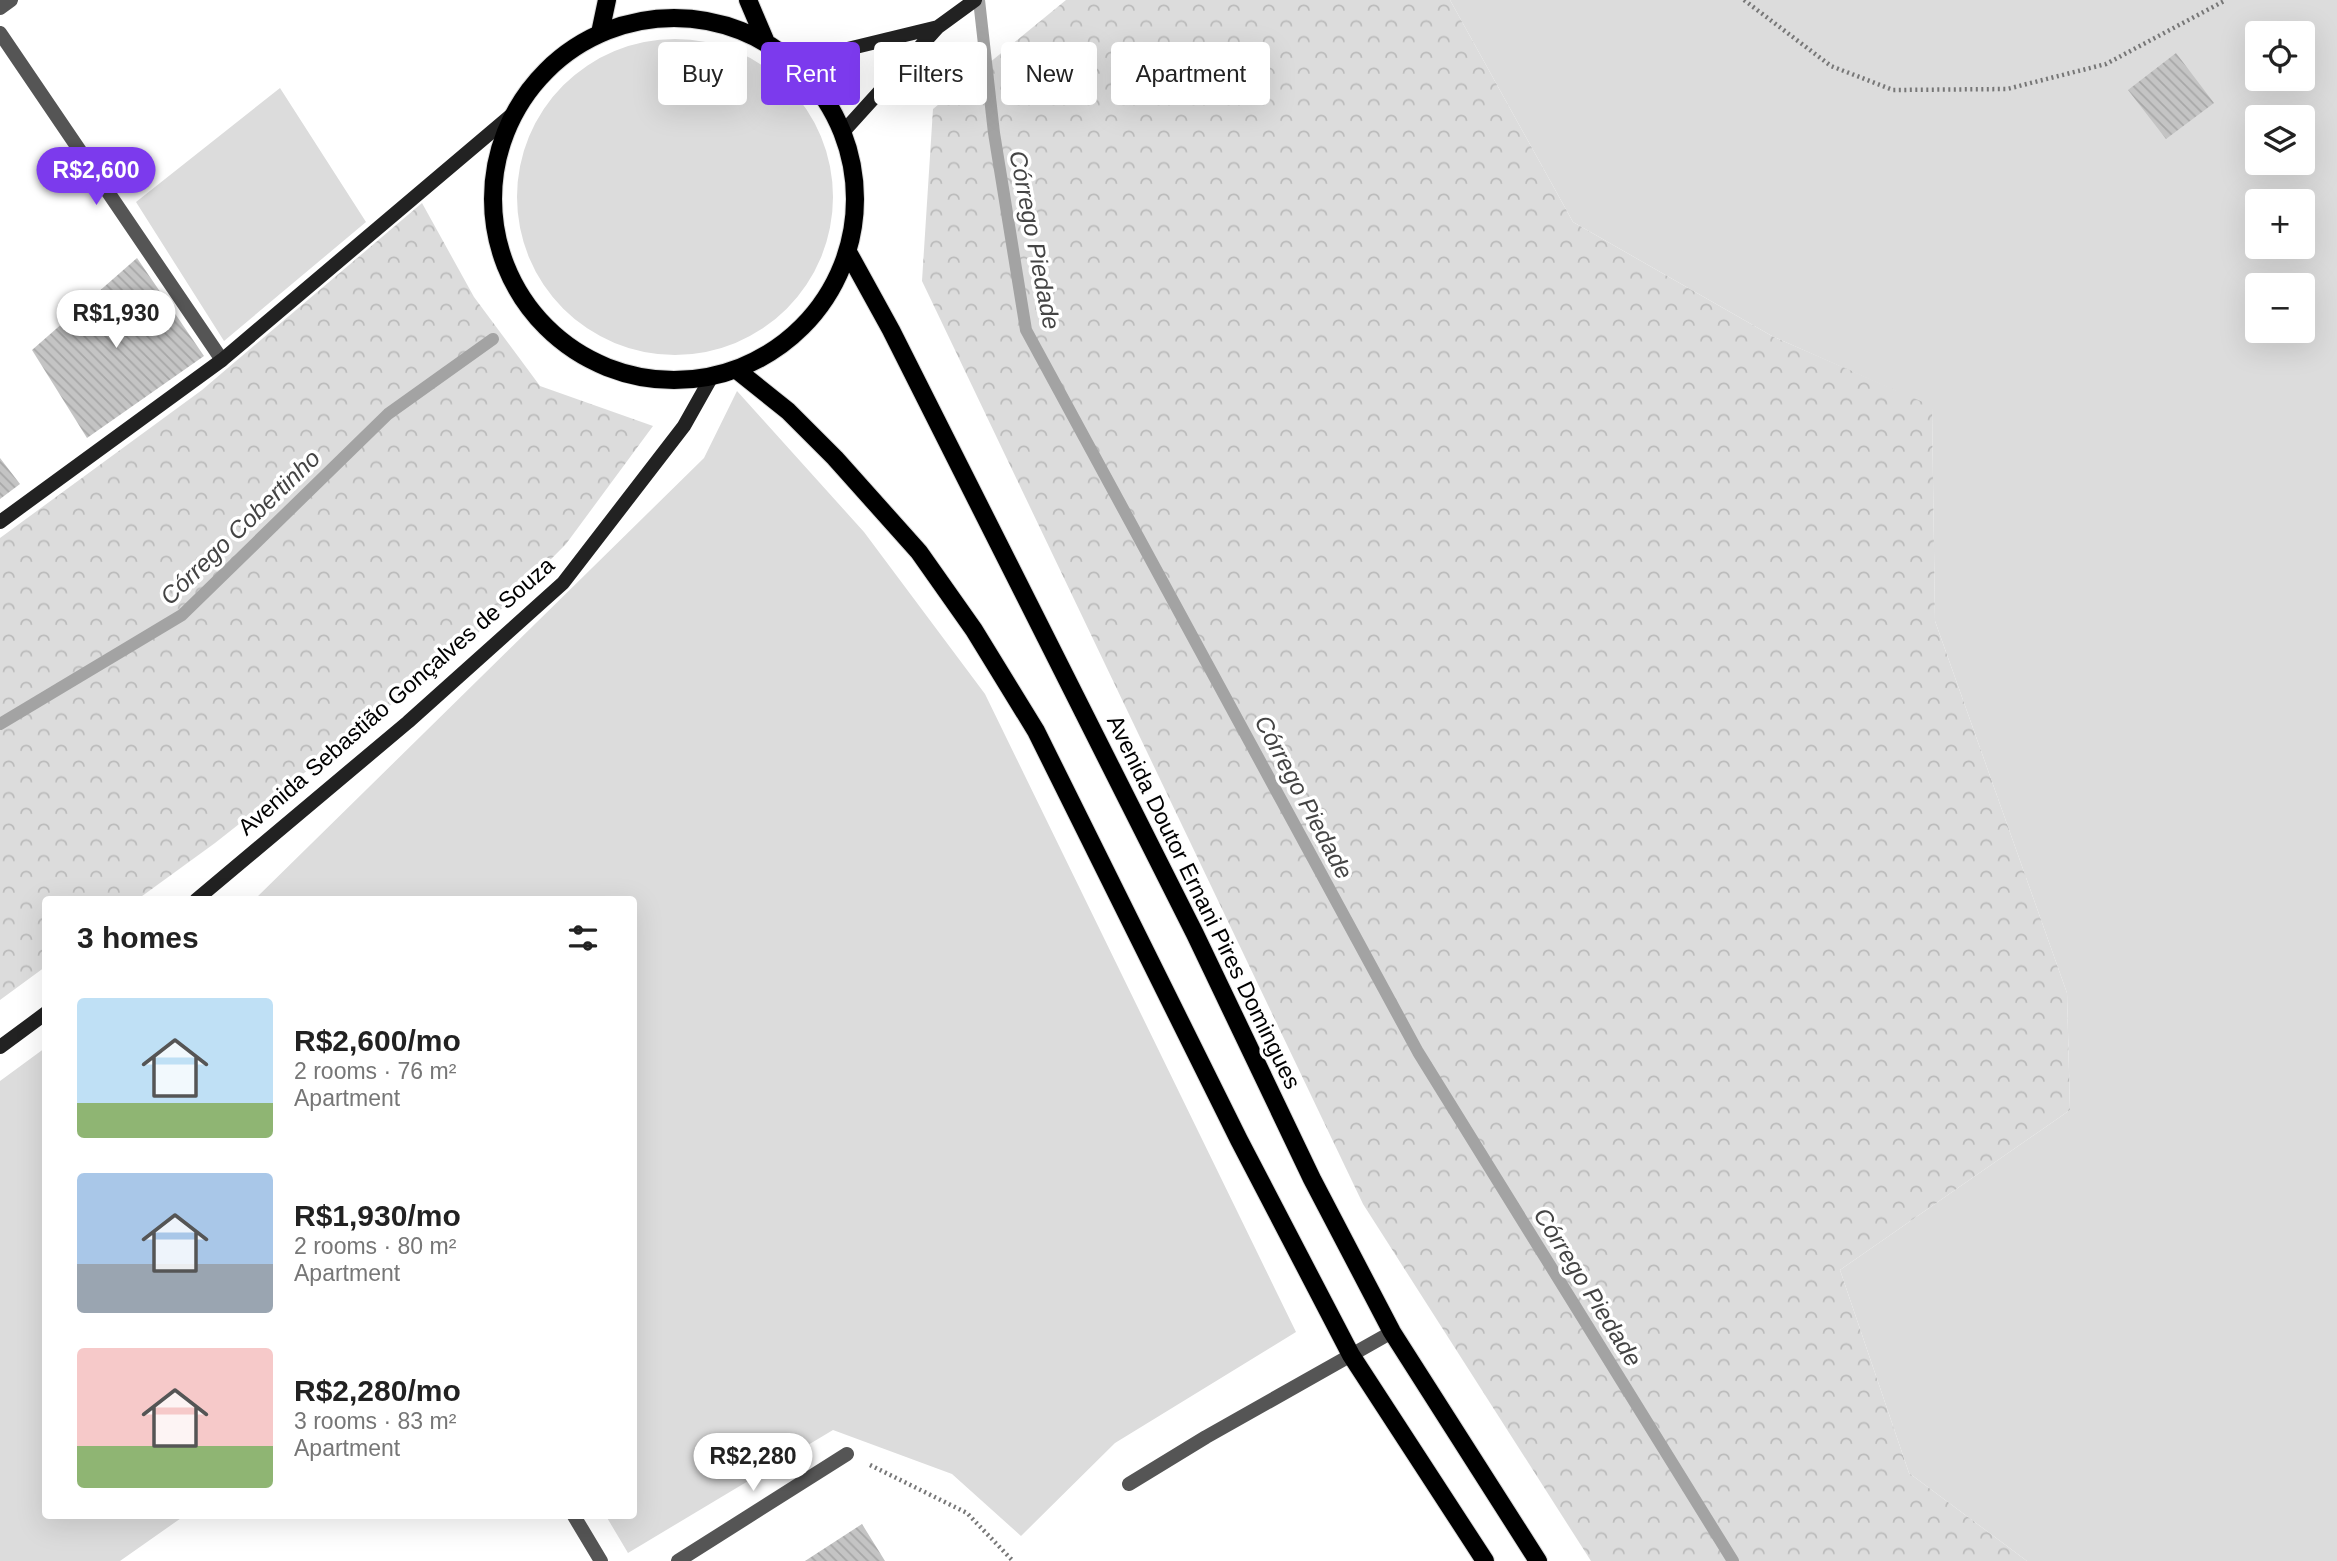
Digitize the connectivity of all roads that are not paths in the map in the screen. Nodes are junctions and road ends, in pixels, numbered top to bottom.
1 (10, 0) edge
2 (607, 0) edge
3 (748, 0) edge
4 (975, 0) edge
5 (0, 8) edge
6 (938, 26) junction
7 (0, 33) edge
8 (600, 33) junction
9 (765, 40) junction
10 (768, 42) edge
11 (860, 46) edge
12 (829, 105) edge
13 (515, 111) junction
14 (843, 132) junction
15 (848, 252) junction
16 (222, 360) junction
17 (738, 371) junction
18 (711, 379) junction
19 (0, 522) edge
20 (213, 894) edge
21 (42, 1016) edge
22 (0, 1047) edge
23 (1392, 1332) junction
24 (1350, 1355) junction
25 (847, 1454) road end
26 (1129, 1484) dead end
27 (576, 1519) edge
28 (601, 1561) edge
29 (678, 1561) edge
30 (1485, 1561) edge
31 (1538, 1561) edge

1 - 5 street
2 - 8 main road
3 - 9 main road
4 - 6 main road
6 - 11 main road
6 - 14 main road
7 - 16 street
8 - 9 main road
8 - 13 main road
9 - 10 main road
12 - 14 main road
13 - 16 main road
13 - 18 main road
14 - 15 main road
15 - 17 main road
15 - 23 main road, Avenida Doutor Ernani Pires Domingues
16 - 19 main road
17 - 18 main road
17 - 24 main road
18 - 20 main road, Avenida Sebastião Gonçalves de Souza
21 - 22 main road
23 - 24 street
23 - 31 main road, Avenida Doutor Ernani Pires Domingues
24 - 26 street
24 - 30 main road
25 - 29 street
27 - 28 street

